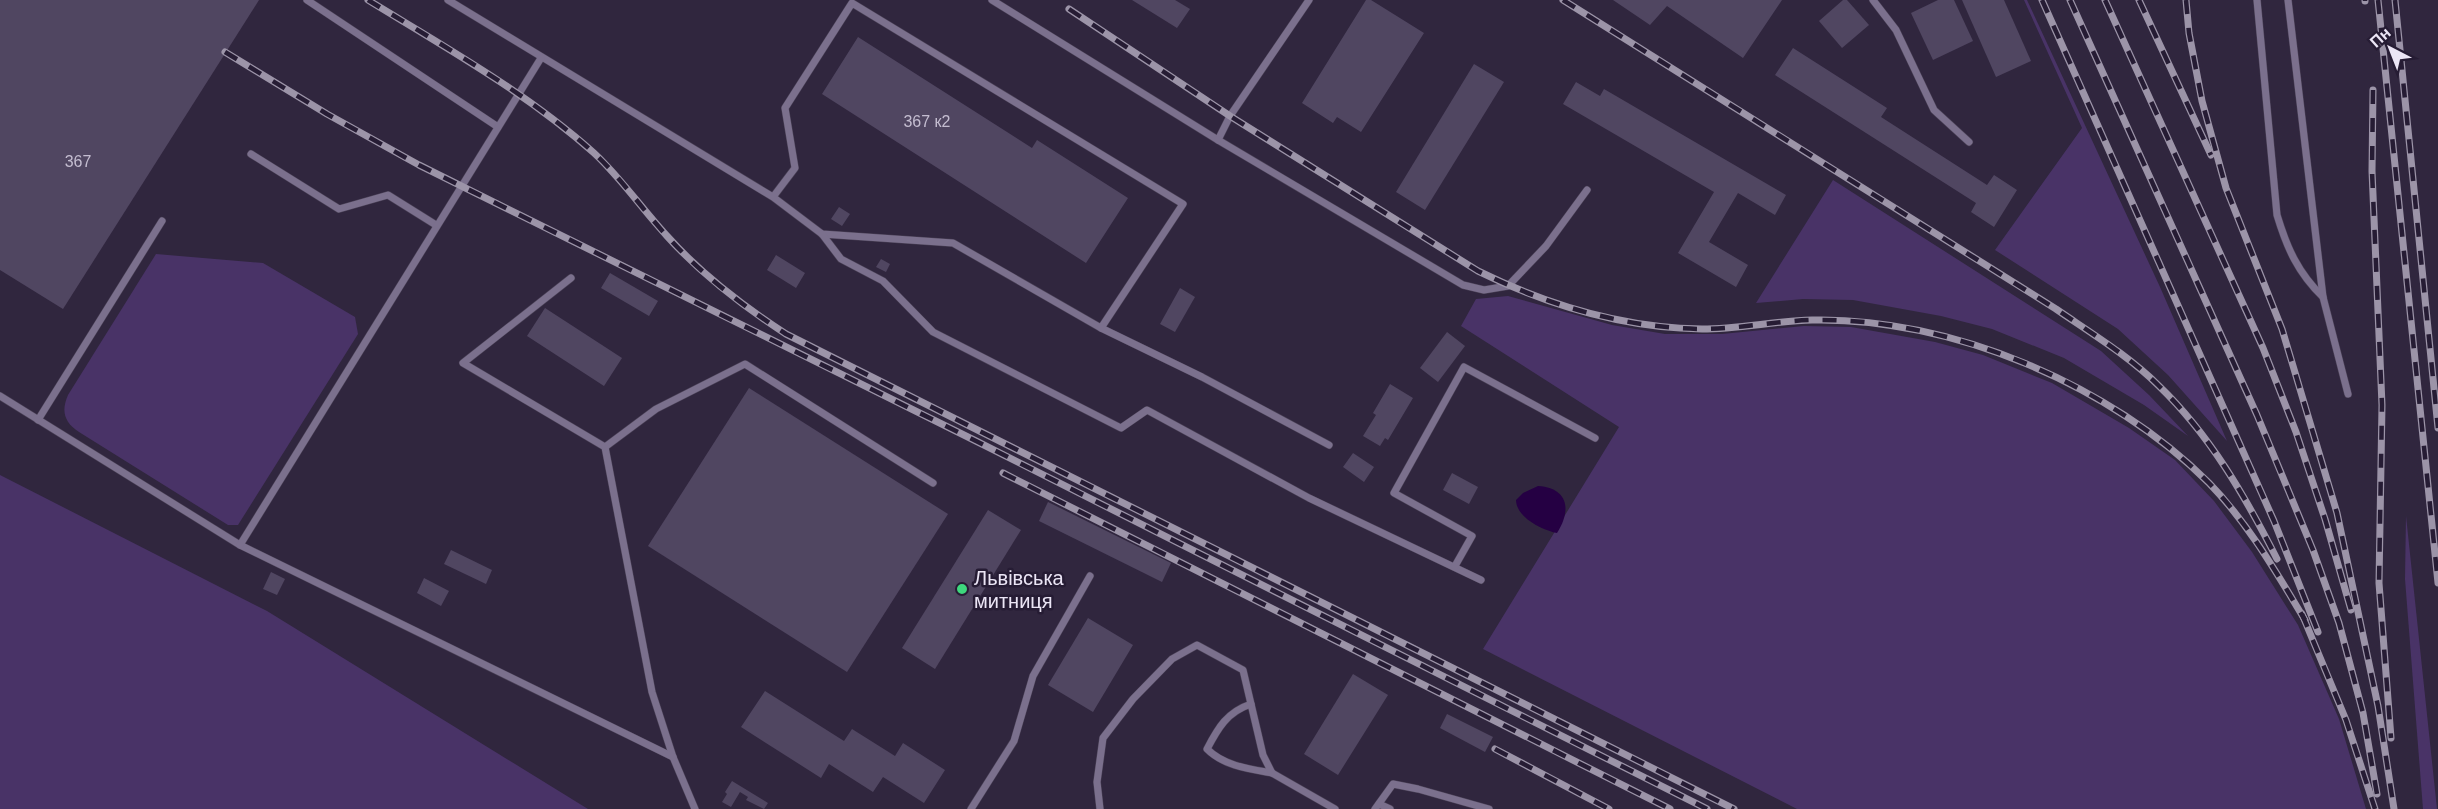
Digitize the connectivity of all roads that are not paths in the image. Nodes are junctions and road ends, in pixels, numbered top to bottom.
1 (307, 0) edge
2 (448, 0) edge
3 (992, 0) edge
4 (1309, 0) edge
5 (1873, 0) edge
6 (2257, 0) edge
7 (2288, 0) edge
8 (542, 58) junction
9 (498, 127) junction
10 (1218, 140) junction
11 (1970, 142) dead end
12 (251, 154) dead end
13 (1587, 190) dead end
14 (774, 197) junction
15 (162, 221) dead end
16 (436, 225) junction
17 (822, 234) junction
18 (571, 278) dead end
19 (2324, 297) junction
20 (1101, 327) junction
21 (2348, 394) dead end
22 (0, 396) edge
23 (38, 420) junction
24 (1595, 438) dead end
25 (1329, 445) dead end
26 (605, 447) junction
27 (933, 483) dead end
28 (240, 545) junction
29 (1455, 566) junction
30 (1090, 576) dead end
31 (1481, 580) dead end
32 (1251, 704) junction
33 (673, 757) junction
34 (1272, 773) junction
35 (1377, 806) edge
36 (695, 809) edge
37 (971, 809) edge
38 (1100, 809) edge
39 (1335, 809) edge
40 (1390, 809) edge
41 (1489, 809) edge

1 - 9 lane
2 - 8 lane
3 - 10 lane
4 - 10 lane
5 - 11 lane
6 - 19 lane
7 - 19 lane
8 - 9 lane
8 - 14 lane
9 - 16 lane
10 - 13 lane
12 - 16 lane
14 - 17 lane
14 - 20 lane
15 - 23 lane
16 - 28 lane
17 - 20 lane
17 - 29 lane
18 - 26 lane
19 - 21 lane
20 - 25 lane
22 - 23 lane
23 - 28 lane
24 - 29 lane
26 - 27 lane
26 - 33 lane
28 - 33 lane
29 - 31 lane
30 - 37 lane
32 - 34 lane
32 - 34 lane
32 - 38 lane
33 - 36 lane
34 - 39 lane
35 - 40 lane
35 - 41 lane

